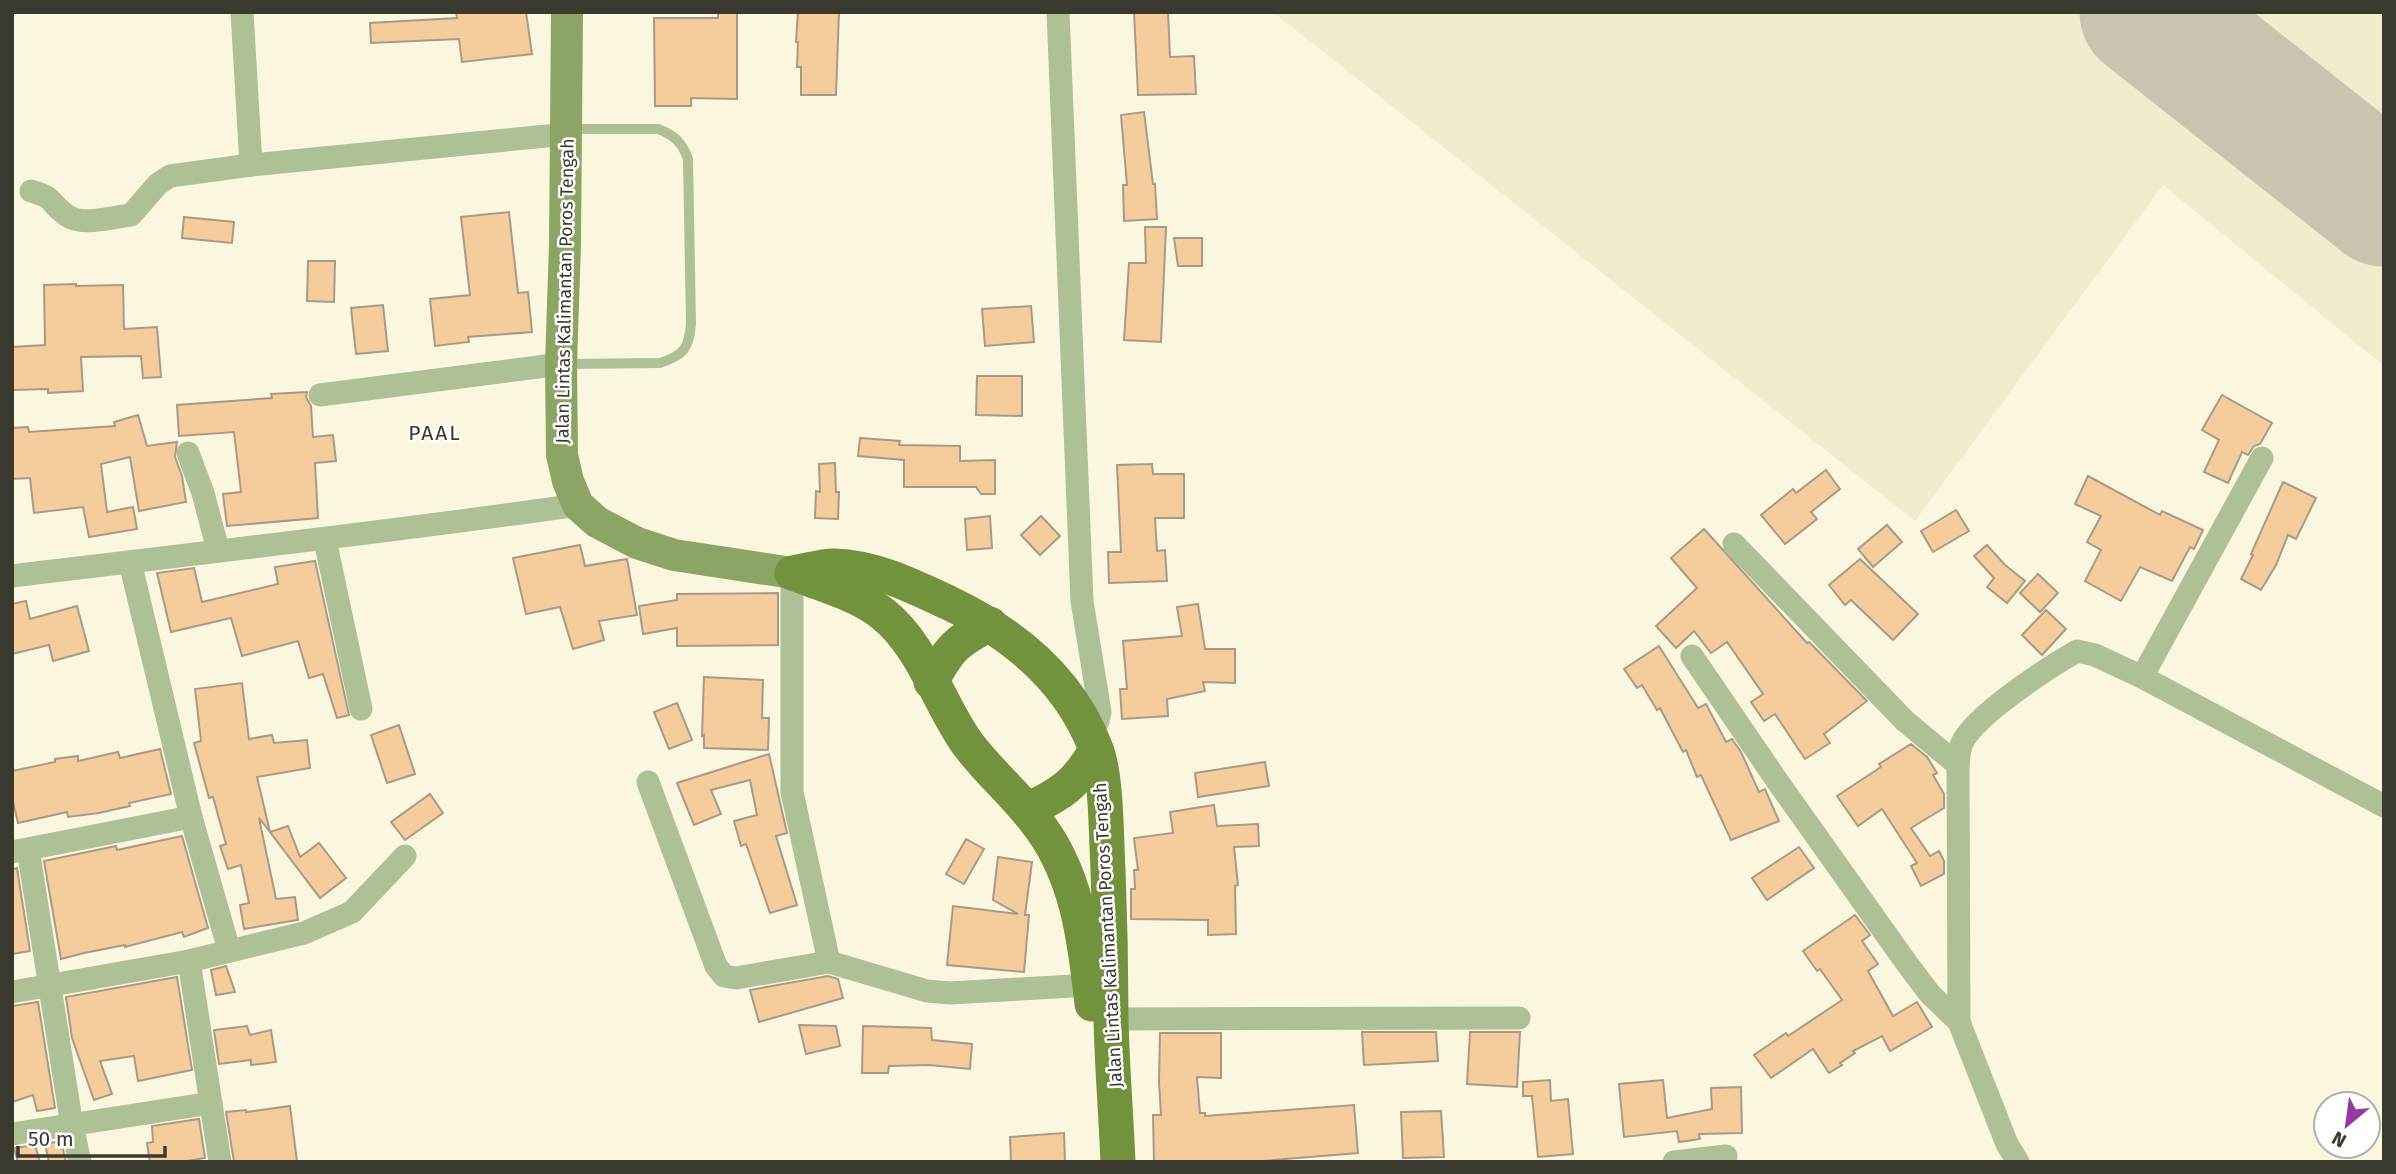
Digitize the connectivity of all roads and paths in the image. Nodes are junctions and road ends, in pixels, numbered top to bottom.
1 (242, 12) edge
2 (567, 12) edge
3 (1058, 12) edge
4 (567, 131) junction
5 (251, 165) junction
6 (31, 191) dead end
7 (561, 364) junction
8 (320, 395) dead end
9 (188, 453) dead end
10 (2262, 458) dead end
11 (578, 505) junction
12 (325, 540) junction
13 (1734, 544) dead end
14 (218, 550) junction
15 (130, 562) junction
16 (792, 573) junction
17 (12, 576) edge
18 (990, 624) junction
19 (1692, 656) dead end
20 (1092, 659) junction
21 (1047, 672) junction
22 (2142, 677) junction
23 (931, 682) junction
24 (360, 709) dead end
25 (1092, 742) junction
26 (1958, 765) junction
27 (648, 782) dead end
28 (2384, 806) edge
29 (1027, 810) junction
30 (191, 817) junction
31 (20, 851) edge
32 (405, 856) dead end
33 (229, 950) junction
34 (189, 961) junction
35 (829, 962) junction
36 (51, 985) junction
37 (1090, 985) junction
38 (12, 992) edge
39 (1519, 1018) dead end
40 (1111, 1020) junction
41 (1959, 1022) junction
42 (211, 1103) junction
43 (72, 1126) junction
44 (12, 1134) edge
45 (1726, 1156) dead end
46 (80, 1162) edge
47 (220, 1162) edge
48 (1102, 1162) edge
49 (1118, 1162) edge
50 (1674, 1162) edge
51 (2018, 1162) edge

1 - 5 street
2 - 4 main road, Jalan Lintas Kalimantan Poros Tengah
3 - 20 street
4 - 5 street
4 - 7 main road, Jalan Lintas Kalimantan Poros Tengah
4 - 7 lane
5 - 6 street
7 - 8 street
7 - 11 main road, Jalan Lintas Kalimantan Poros Tengah
9 - 14 street
10 - 22 street
11 - 12 street
11 - 16 main road, Jalan Lintas Kalimantan Poros Tengah
12 - 14 street
12 - 24 street
13 - 26 street
14 - 15 street
15 - 17 street
15 - 30 street
16 - 18 main road, Jalan Lintas Kalimantan Poros Tengah
16 - 23 main road, Jalan Lintas Kalimantan Poros Tengah
16 - 35 street
18 - 21 main road, Jalan Lintas Kalimantan Poros Tengah
18 - 23 main road
19 - 41 street
20 - 21 street
20 - 25 street
21 - 25 main road, Jalan Lintas Kalimantan Poros Tengah
22 - 26 street
22 - 28 street
23 - 29 main road, Jalan Lintas Kalimantan Poros Tengah
25 - 29 main road
25 - 40 main road, Jalan Lintas Kalimantan Poros Tengah
26 - 41 street
27 - 35 street
29 - 37 main road, Jalan Lintas Kalimantan Poros Tengah
30 - 31 street
30 - 33 street
31 - 36 street
32 - 33 street
33 - 34 street
34 - 36 street
34 - 42 street
35 - 37 street
36 - 38 street
36 - 43 street
37 - 48 main road, Jalan Lintas Kalimantan Poros Tengah
39 - 40 street
40 - 49 main road, Jalan Lintas Kalimantan Poros Tengah
41 - 51 street
42 - 43 street
42 - 47 street
43 - 44 street
43 - 46 street
45 - 50 street

